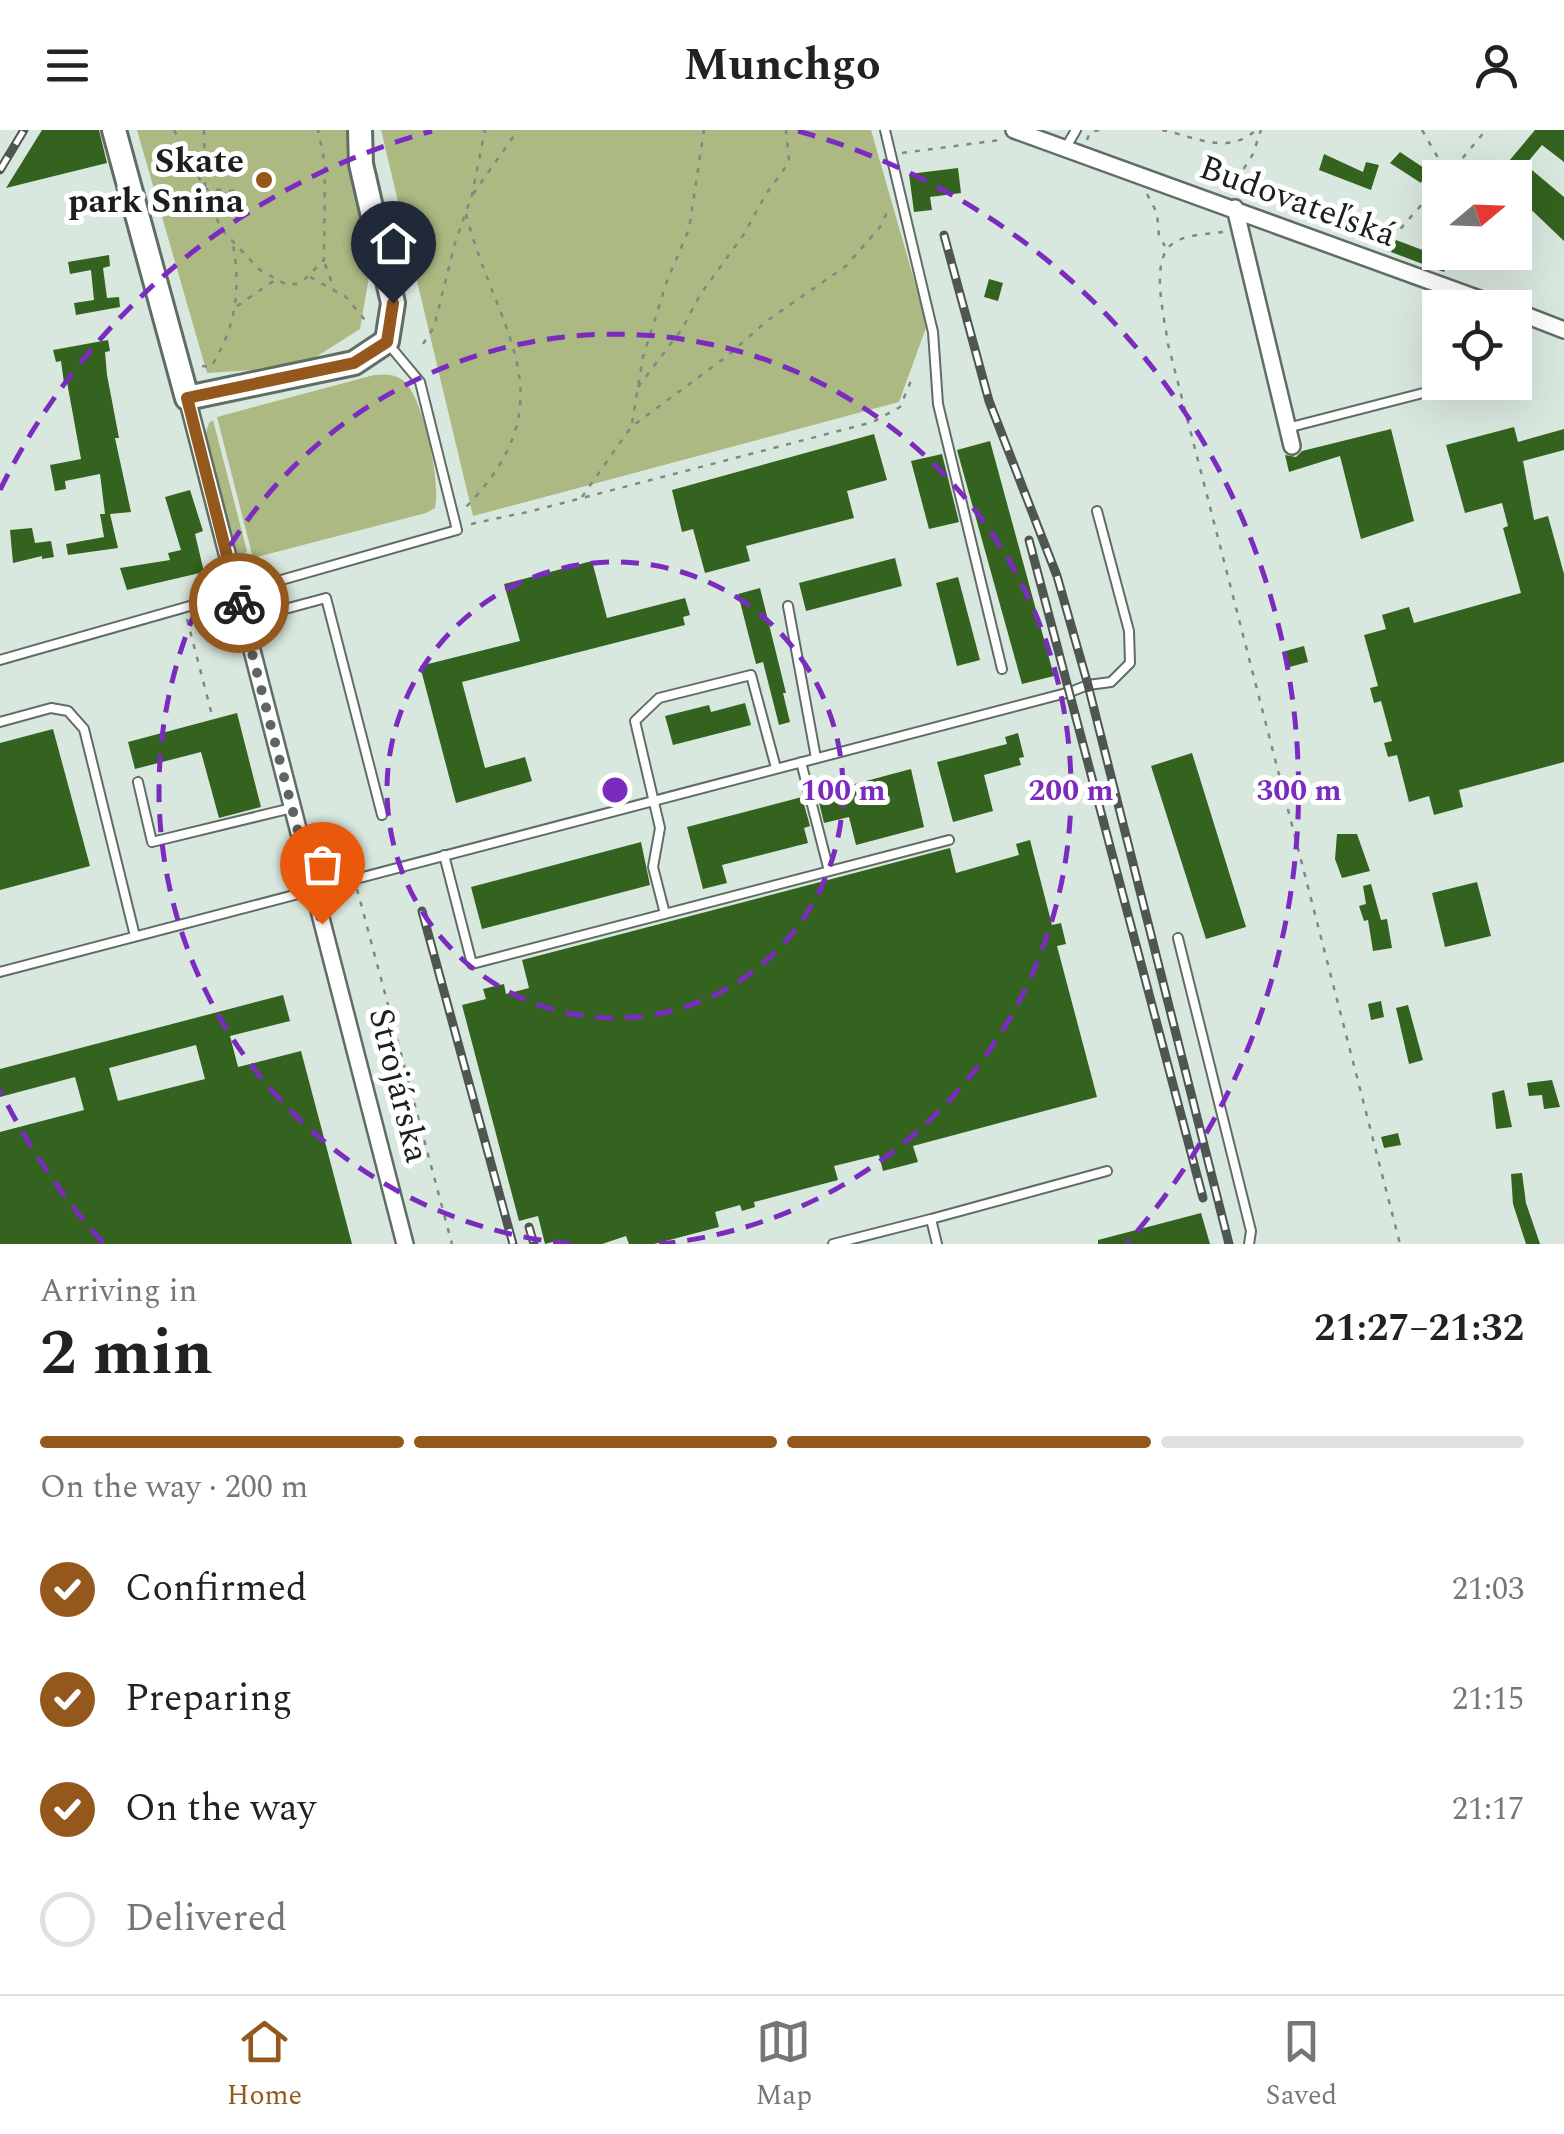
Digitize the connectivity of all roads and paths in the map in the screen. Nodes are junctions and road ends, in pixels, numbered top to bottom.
1 (114, 130) edge
2 (174, 130) edge
3 (204, 130) edge
4 (318, 130) edge
5 (360, 130) edge
6 (485, 130) edge
7 (518, 130) edge
8 (704, 130) edge
9 (786, 130) edge
10 (885, 130) edge
11 (1076, 130) edge
12 (1100, 130) edge
13 (1162, 130) edge
14 (1258, 130) edge
15 (1422, 130) edge
16 (1486, 130) edge
17 (1006, 135) edge
18 (1086, 142) dead end
19 (1066, 149) junction
20 (890, 154) junction
21 (1438, 160) edge
22 (1461, 160) edge
23 (205, 189) junction
24 (899, 189) junction
25 (237, 191) dead end
26 (1146, 193) dead end
27 (472, 195) junction
28 (1232, 200) junction
29 (1422, 204) edge
30 (466, 214) junction
31 (1240, 229) junction
32 (233, 242) junction
33 (1168, 248) junction
34 (1387, 252) dead end
35 (324, 260) junction
36 (309, 277) junction
37 (276, 279) junction
38 (335, 290) junction
39 (1459, 290) edge
40 (237, 306) junction
41 (1532, 318) edge
42 (365, 320) dead end
43 (1564, 330) edge
44 (387, 342) junction
45 (423, 344) dead end
46 (643, 357) junction
47 (659, 360) junction
48 (202, 366) dead end
49 (913, 376) dead end
50 (637, 388) junction
51 (1422, 393) edge
52 (187, 398) junction
53 (631, 427) junction
54 (1288, 428) junction
55 (1292, 446) dead end
56 (582, 497) junction
57 (466, 507) dead end
58 (1096, 511) dead end
59 (471, 524) dead end
60 (236, 592) junction
61 (788, 606) dead end
62 (184, 609) junction
63 (244, 620) junction
64 (0, 660) edge
65 (1002, 669) dead end
66 (214, 719) dead end
67 (0, 722) edge
68 (816, 758) junction
69 (801, 762) junction
70 (776, 768) junction
71 (138, 782) dead end
72 (654, 801) junction
73 (292, 808) junction
74 (382, 815) dead end
75 (950, 840) dead end
76 (444, 855) junction
77 (829, 871) junction
78 (354, 878) junction
79 (313, 889) junction
80 (665, 914) junction
81 (135, 936) junction
82 (1178, 938) dead end
83 (0, 972) edge
84 (1106, 1170) dead end
85 (931, 1218) junction
86 (404, 1244) edge
87 (452, 1244) edge
88 (832, 1244) edge
89 (937, 1244) edge
90 (1249, 1244) edge
91 (1400, 1244) edge

1 - 52 main road, Strojárska
2 - 23 path
3 - 23 path
4 - 35 path
5 - 44 main road
6 - 27 path
7 - 27 path
8 - 46 path
9 - 47 path
10 - 20 lane
11 - 19 lane
12 - 18 path
13 - 14 path
14 - 28 path
15 - 21 path
16 - 22 path
17 - 19 street, Budovateľská
17 - 20 path
19 - 28 street, Budovateľská
20 - 24 lane
23 - 25 path
23 - 32 path
24 - 53 path
24 - 65 lane
26 - 33 path
27 - 30 path
28 - 31 street
28 - 39 street, Budovateľská
29 - 34 path
30 - 45 path
30 - 57 path
31 - 33 path
31 - 54 street
32 - 37 path
32 - 40 path
33 - 91 path
35 - 36 path
35 - 38 path
36 - 37 path
36 - 38 path
37 - 40 path
38 - 42 path
40 - 48 path
41 - 43 street
44 - 52 main road
44 - 60 lane
46 - 47 path
46 - 50 path
47 - 50 path
49 - 56 path
50 - 53 path
51 - 54 lane
52 - 60 street, Strojárska
53 - 56 path
54 - 55 street
56 - 59 path
58 - 68 lane
60 - 62 lane
60 - 63 street, Strojárska
61 - 68 lane
62 - 64 lane
62 - 66 path
63 - 73 street, Strojárska
63 - 74 lane
67 - 81 lane
68 - 69 lane
69 - 70 lane
69 - 77 lane
70 - 72 lane
70 - 72 lane
71 - 73 lane
72 - 76 lane
72 - 80 lane
73 - 79 street, Strojárska
75 - 77 lane
76 - 78 lane
76 - 80 lane
77 - 80 lane
78 - 79 lane
78 - 87 path
79 - 81 lane
79 - 86 street, Strojárska
81 - 83 lane
82 - 90 lane
84 - 85 lane
85 - 88 lane
85 - 89 lane

